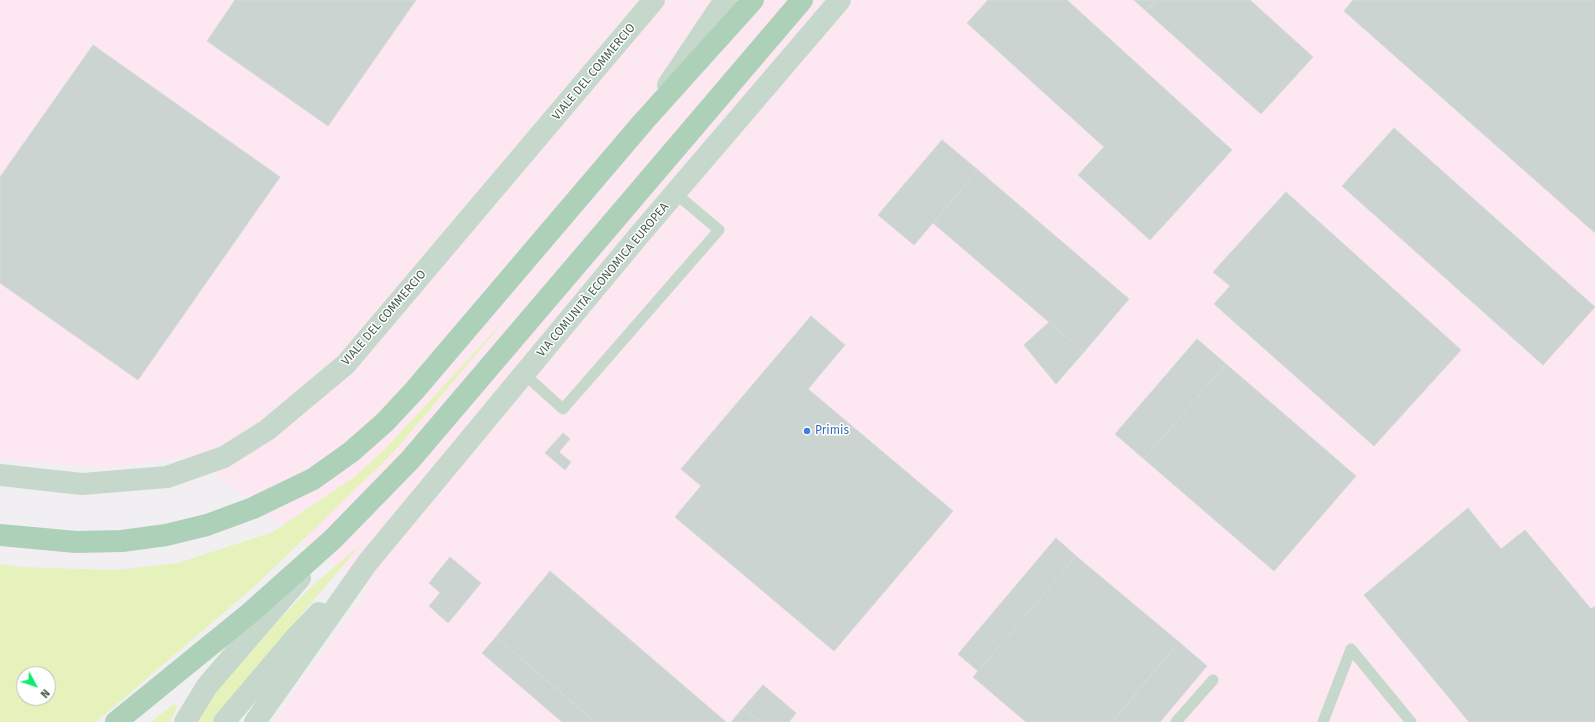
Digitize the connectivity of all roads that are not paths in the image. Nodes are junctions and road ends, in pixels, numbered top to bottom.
1 (654, 0) edge
2 (726, 0) edge
3 (753, 0) edge
4 (802, 0) edge
5 (840, 0) edge
6 (644, 121) junction
7 (675, 193) junction
8 (529, 378) junction
9 (0, 475) edge
10 (0, 535) edge
11 (333, 540) junction
12 (368, 562) junction
13 (1213, 680) dead end
14 (116, 722) edge
15 (185, 722) edge
16 (224, 722) edge
17 (255, 722) edge
18 (1176, 722) edge
19 (1323, 722) edge
20 (1411, 722) edge

1 - 9 street, VIALE DEL COMMERCIO
2 - 6 street
3 - 6 main road
4 - 11 main road
5 - 7 street, VIA COMUNITÀ ECONOMICA EUROPEA
6 - 10 main road
7 - 8 street, VIA COMUNITÀ ECONOMICA EUROPEA
7 - 8 lane
8 - 12 street, VIA COMUNITÀ ECONOMICA EUROPEA
11 - 14 main road
11 - 15 street
12 - 16 street
12 - 17 street
13 - 18 lane
19 - 20 lane

